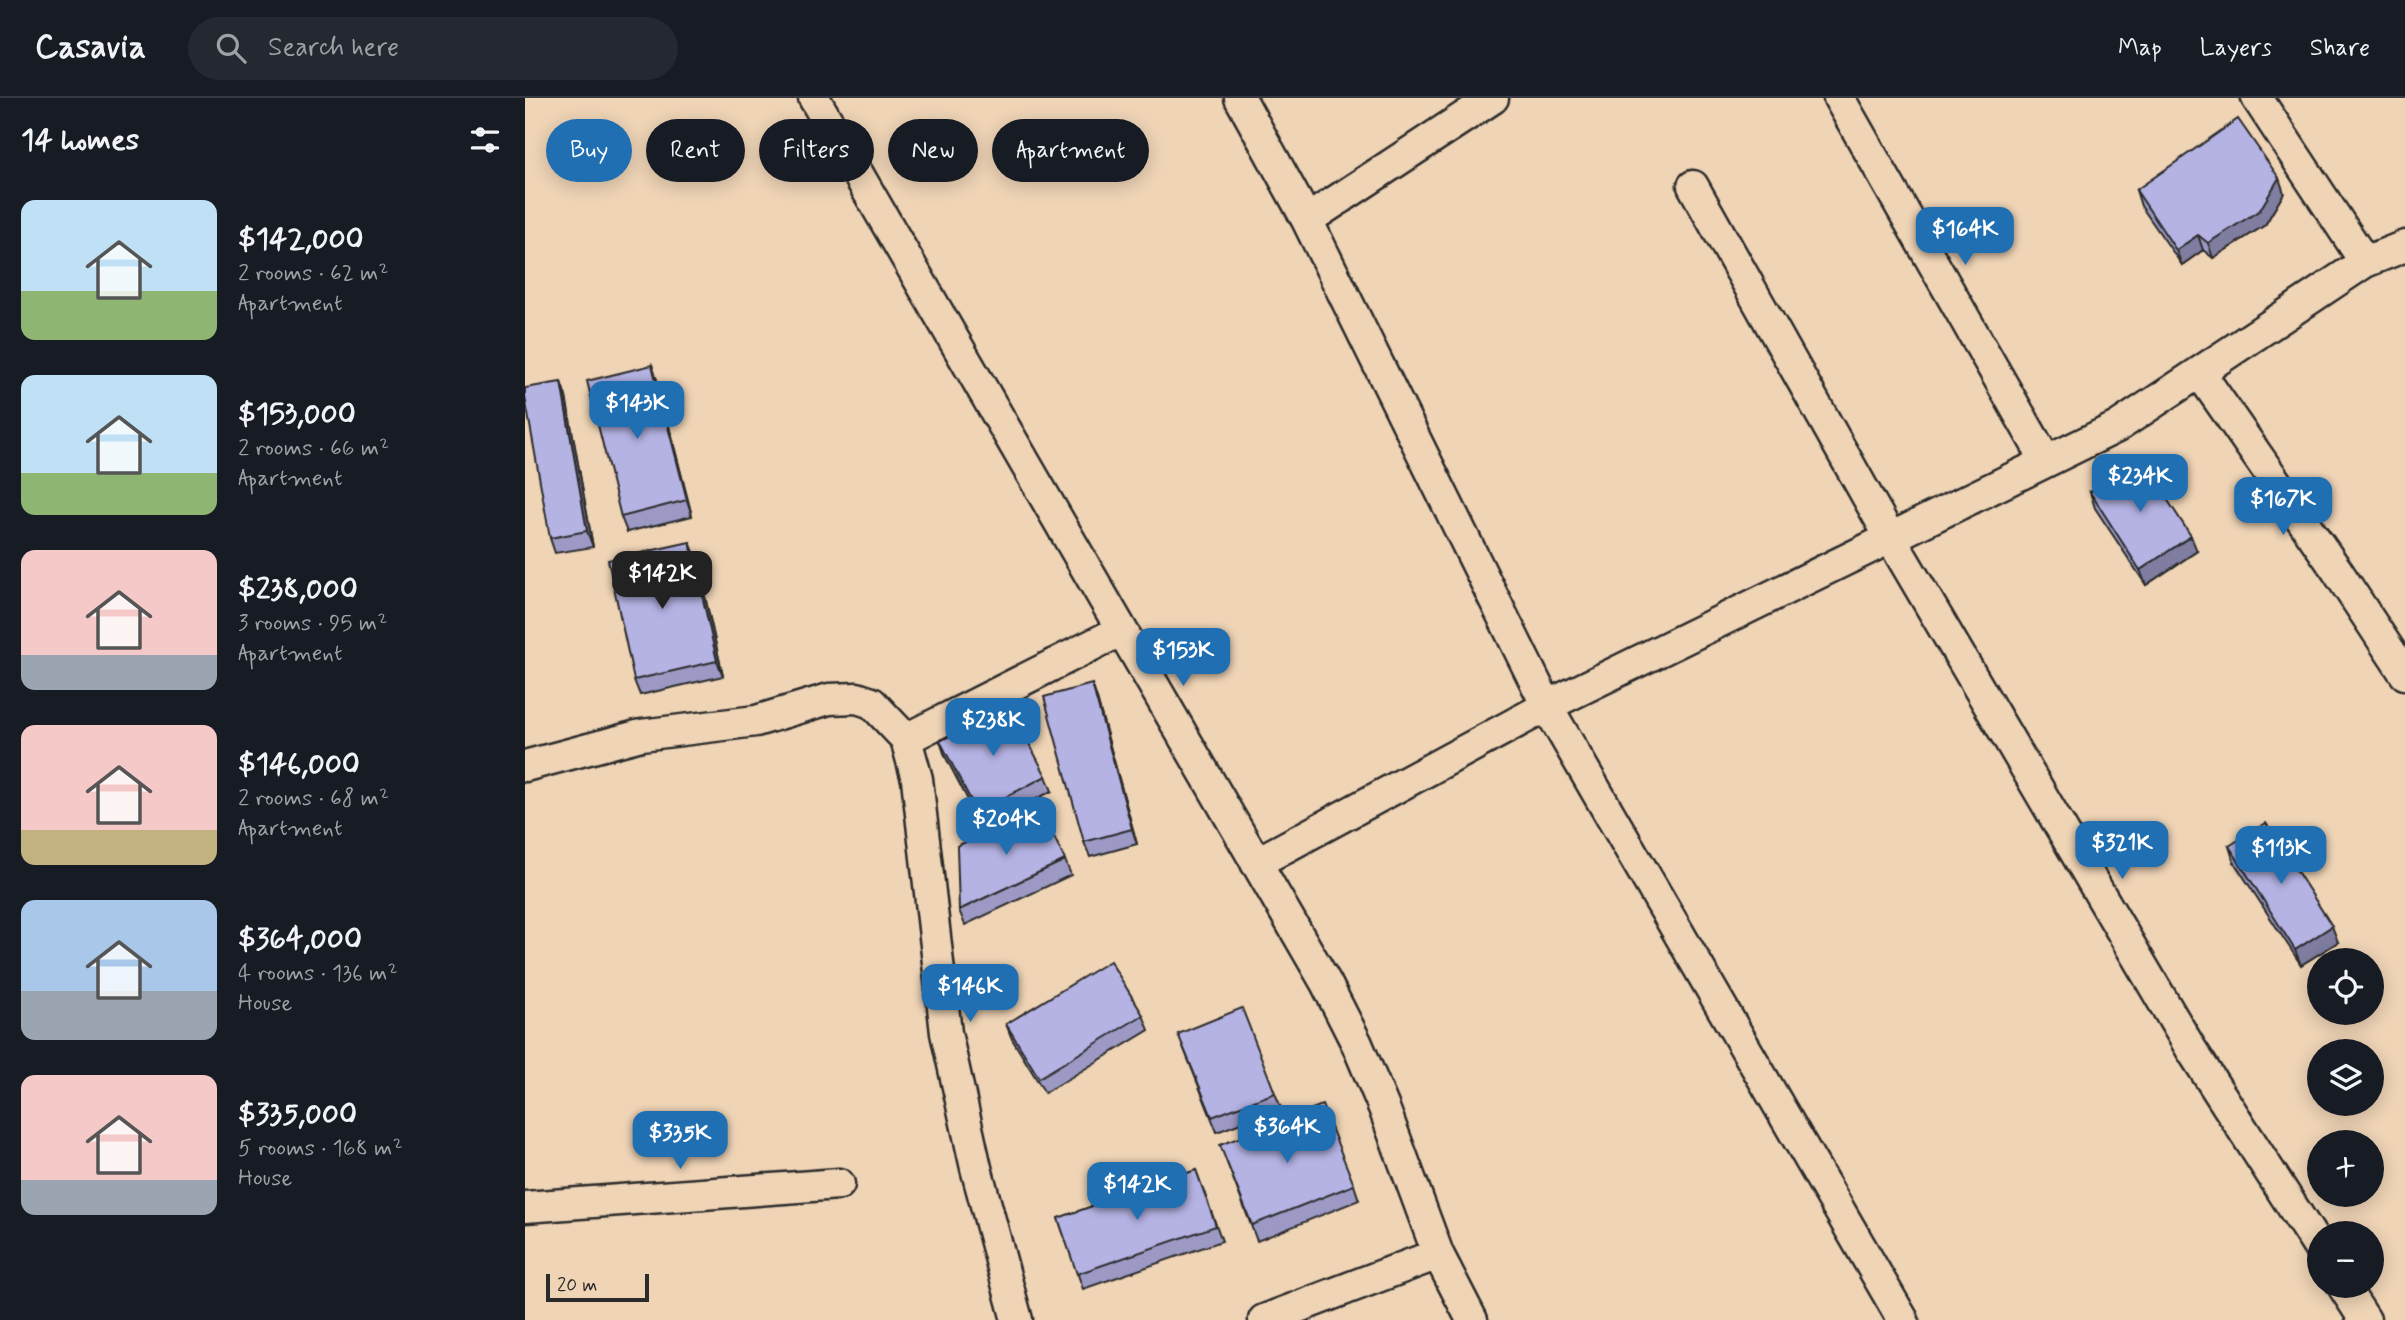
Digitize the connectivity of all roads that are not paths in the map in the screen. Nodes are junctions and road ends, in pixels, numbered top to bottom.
1 (814, 98) edge
2 (1240, 98) edge
3 (1493, 98) edge
4 (1839, 98) edge
5 (2257, 98) edge
6 (1693, 186) dead end
7 (1307, 220) junction
8 (2405, 246) edge
9 (2365, 262) junction
10 (2200, 373) junction
11 (2046, 461) junction
12 (1890, 537) junction
13 (1120, 631) junction
14 (2405, 674) edge
15 (1547, 706) junction
16 (906, 739) junction
17 (525, 766) edge
18 (1255, 863) junction
19 (839, 1184) dead end
20 (525, 1207) edge
21 (2307, 1229) edge
22 (1438, 1254) junction
23 (2351, 1298) edge
24 (1017, 1320) edge
25 (1264, 1320) edge
26 (1472, 1320) edge
27 (1903, 1320) edge
28 (2365, 1320) edge

1 - 13 street
2 - 7 street
3 - 7 street
4 - 11 street
5 - 9 street
6 - 12 street
7 - 15 street
8 - 9 street
9 - 10 street
10 - 11 street
10 - 14 street
11 - 12 street
12 - 15 street
12 - 21 street
13 - 16 street
13 - 18 street
15 - 18 street
15 - 27 street
16 - 17 street
16 - 24 street
18 - 22 street
19 - 20 street
22 - 25 street
22 - 26 street
23 - 28 street

